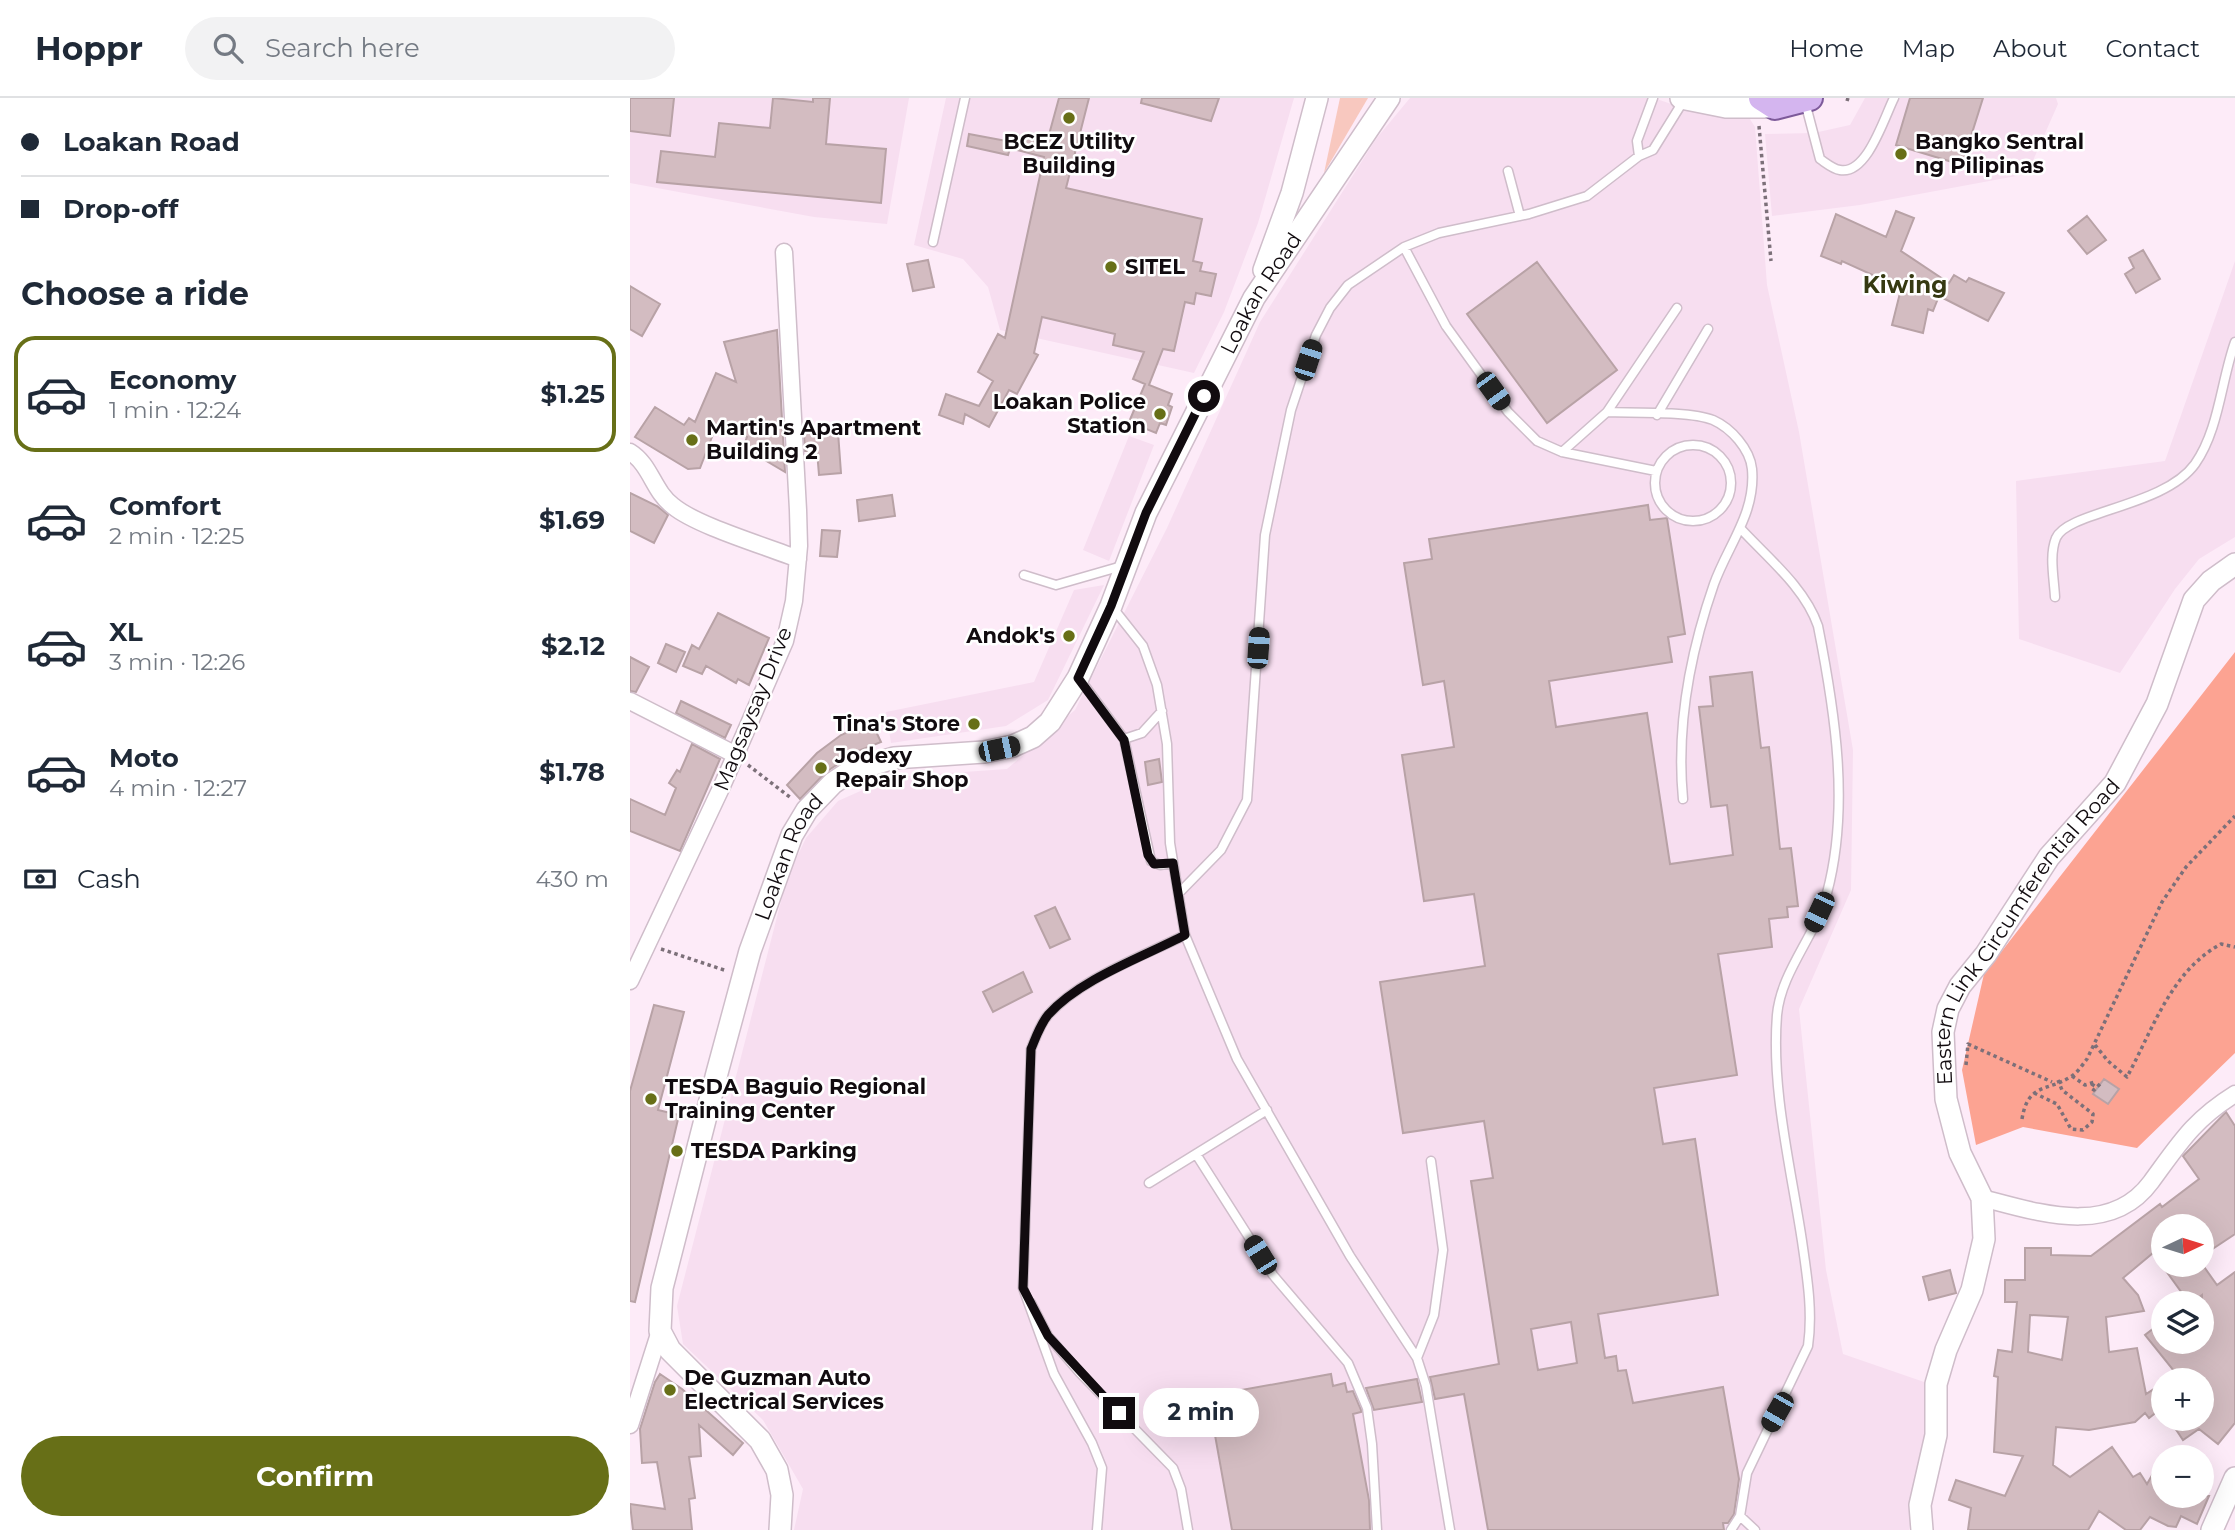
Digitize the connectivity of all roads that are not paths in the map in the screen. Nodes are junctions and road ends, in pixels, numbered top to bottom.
1 (965, 98) edge
2 (1318, 98) edge
3 (1389, 98) edge
4 (1653, 98) edge
5 (1894, 98) edge
6 (1683, 99) edge
7 (1807, 99) edge
8 (1764, 104) edge
9 (1639, 156) junction
10 (1508, 171) dead end
11 (1520, 216) junction
12 (933, 242) dead end
13 (1404, 247) junction
14 (784, 252) dead end
15 (1254, 298) junction
16 (1677, 309) dead end
17 (1708, 329) dead end
18 (2235, 342) edge
19 (1607, 412) junction
20 (1657, 415) junction
21 (630, 452) edge
22 (1562, 452) junction
23 (1656, 471) junction
24 (1741, 529) junction
25 (798, 559) junction
26 (2235, 564) edge
27 (1124, 566) junction
28 (1024, 575) dead end
29 (2055, 597) dead end
30 (1111, 606) junction
31 (1078, 678) junction
32 (630, 701) edge
33 (1162, 711) junction
34 (1124, 740) junction
35 (736, 755) junction
36 (1683, 799) dead end
37 (1173, 863) junction
38 (1179, 893) junction
39 (1185, 935) junction
40 (630, 981) edge
41 (2235, 1094) edge
42 (1267, 1110) junction
43 (1196, 1154) junction
44 (1432, 1161) dead end
45 (1149, 1183) dead end
46 (1982, 1198) junction
47 (1023, 1288) junction
48 (660, 1331) junction
49 (1417, 1358) junction
50 (630, 1425) edge
51 (2235, 1478) edge
52 (1740, 1516) junction
53 (780, 1530) edge
54 (1097, 1530) edge
55 (1188, 1530) edge
56 (1377, 1530) edge
57 (1450, 1530) edge
58 (1731, 1530) edge
59 (1755, 1530) edge
60 (1922, 1530) edge
61 (2213, 1530) edge

1 - 12 lane
2 - 15 main road
3 - 15 main road, Loakan Road
4 - 9 lane
5 - 7 lane
6 - 8 main road
6 - 9 lane
7 - 8 main road
9 - 11 lane
10 - 11 lane
11 - 13 lane
13 - 22 lane
13 - 38 lane
14 - 25 street, Magsaysay Drive
15 - 27 main road, Loakan Road
16 - 19 lane
17 - 20 lane
18 - 29 lane
19 - 20 lane
19 - 22 lane
20 - 24 lane
21 - 25 street
22 - 23 lane
23 - 23 lane
24 - 36 lane
24 - 52 lane
25 - 35 street, Magsaysay Drive
26 - 46 main road, Eastern Link Circumferential Road
27 - 28 lane
27 - 30 main road, Loakan Road
30 - 31 main road, Loakan Road
30 - 33 lane
31 - 34 lane
31 - 48 main road, Loakan Road
32 - 35 street
33 - 34 lane
33 - 37 lane
34 - 37 lane
35 - 40 street, Magsaysay Drive
37 - 38 lane
38 - 39 lane
39 - 42 lane
39 - 47 lane
41 - 46 street
42 - 43 lane
42 - 49 lane
43 - 45 lane
43 - 56 lane
44 - 49 lane
46 - 60 main road, Eastern Link Circumferential Road
47 - 54 lane
47 - 55 lane
48 - 50 street
48 - 53 main road
49 - 57 lane
51 - 61 main road
52 - 58 lane
52 - 59 lane

